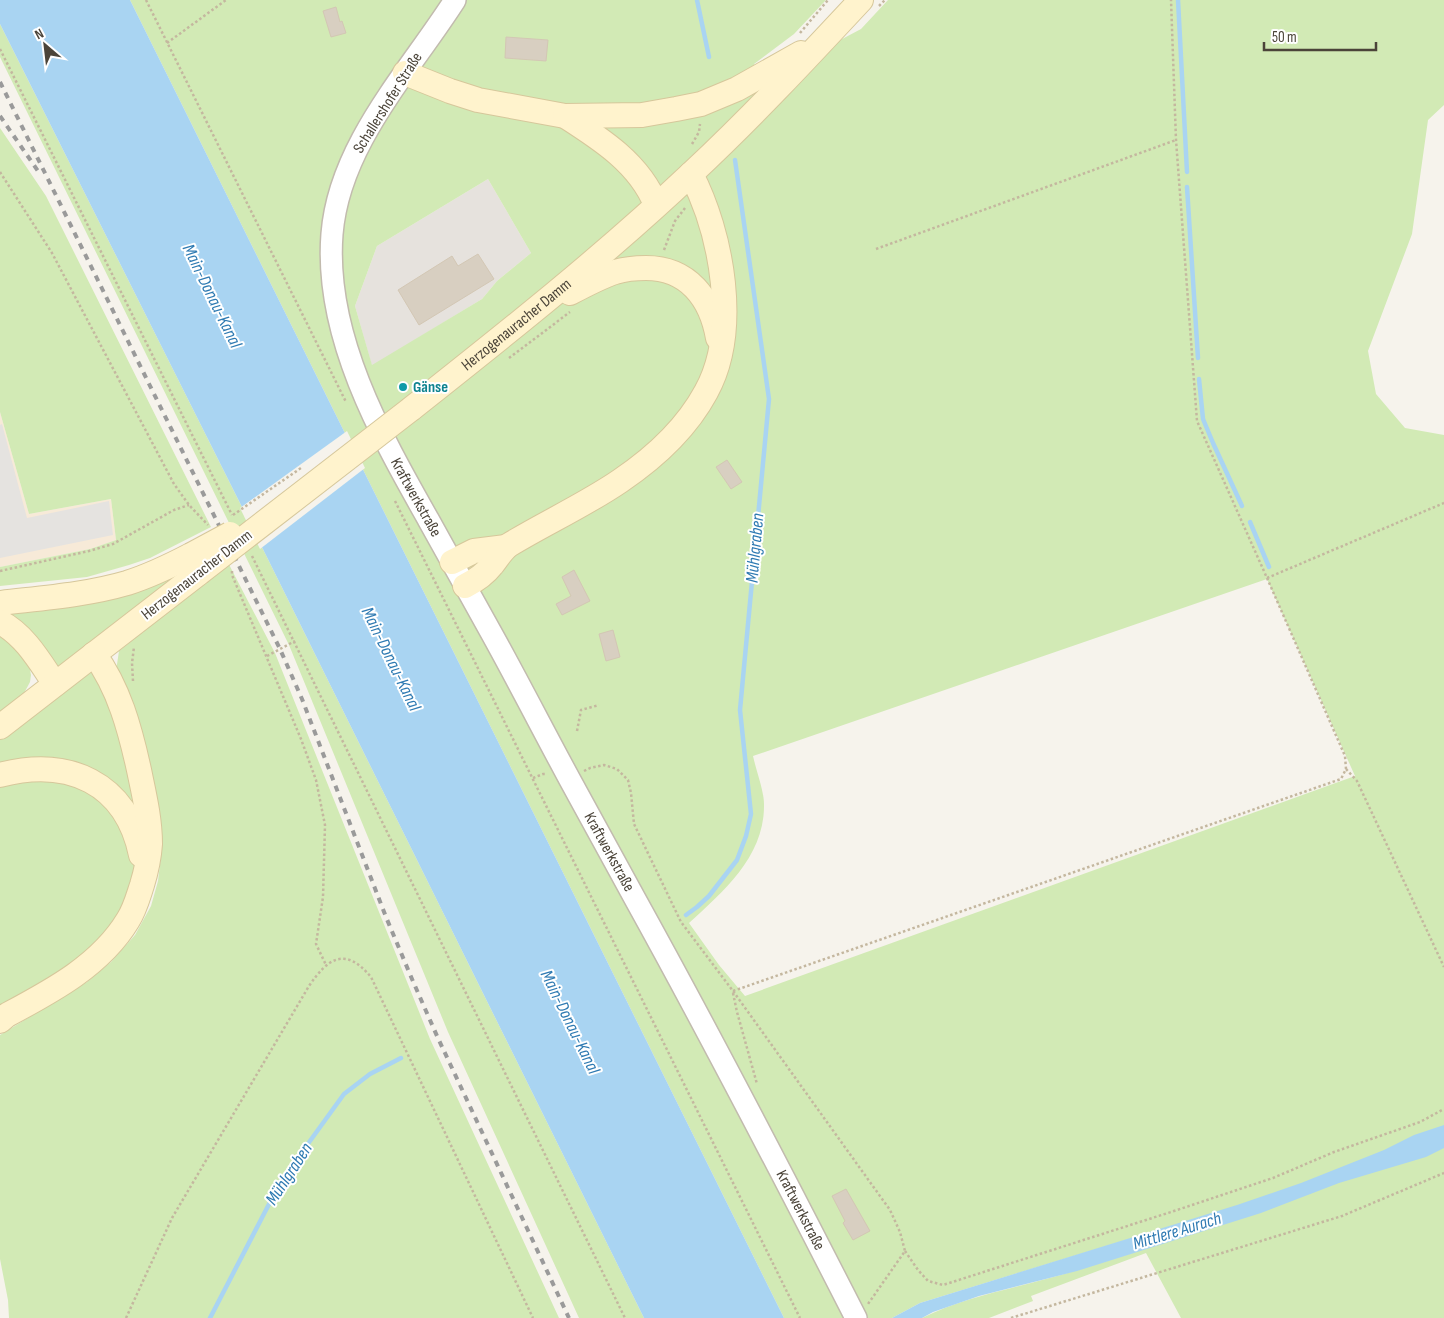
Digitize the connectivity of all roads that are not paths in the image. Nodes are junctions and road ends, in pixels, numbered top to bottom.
1 (455, 0) edge
2 (861, 0) edge
3 (824, 40) junction
4 (405, 73) junction
5 (565, 116) junction
6 (691, 174) junction
7 (656, 205) junction
8 (524, 319) junction
9 (720, 347) junction
10 (362, 388) joint
11 (506, 547) junction
12 (452, 562) junction
13 (195, 564) junction
14 (465, 586) junction
15 (0, 603) edge
16 (0, 622) edge
17 (94, 654) junction
18 (56, 684) junction
19 (0, 727) edge
20 (0, 775) edge
21 (145, 874) junction
22 (2, 1017) edge
23 (861, 1312) edge

1 - 4 street, Schallershofer Straße
2 - 3 main road, Herzogenauracher Damm
3 - 5 main road
3 - 6 main road, Herzogenauracher Damm
4 - 5 main road
4 - 10 street, Schallershofer Straße
5 - 7 main road
6 - 7 main road, Herzogenauracher Damm
6 - 9 main road
7 - 8 main road, Herzogenauracher Damm
8 - 9 main road
8 - 13 main road, Herzogenauracher Damm, bridge
9 - 11 main road
10 - 12 street, Kraftwerkstraße
11 - 12 main road
11 - 14 main road
12 - 14 street, Kraftwerkstraße
13 - 15 main road
13 - 17 main road, Herzogenauracher Damm
14 - 23 street, Kraftwerkstraße
16 - 18 main road
17 - 18 main road, Herzogenauracher Damm
17 - 21 main road
18 - 19 main road, Herzogenauracher Damm
20 - 21 main road
21 - 22 main road

